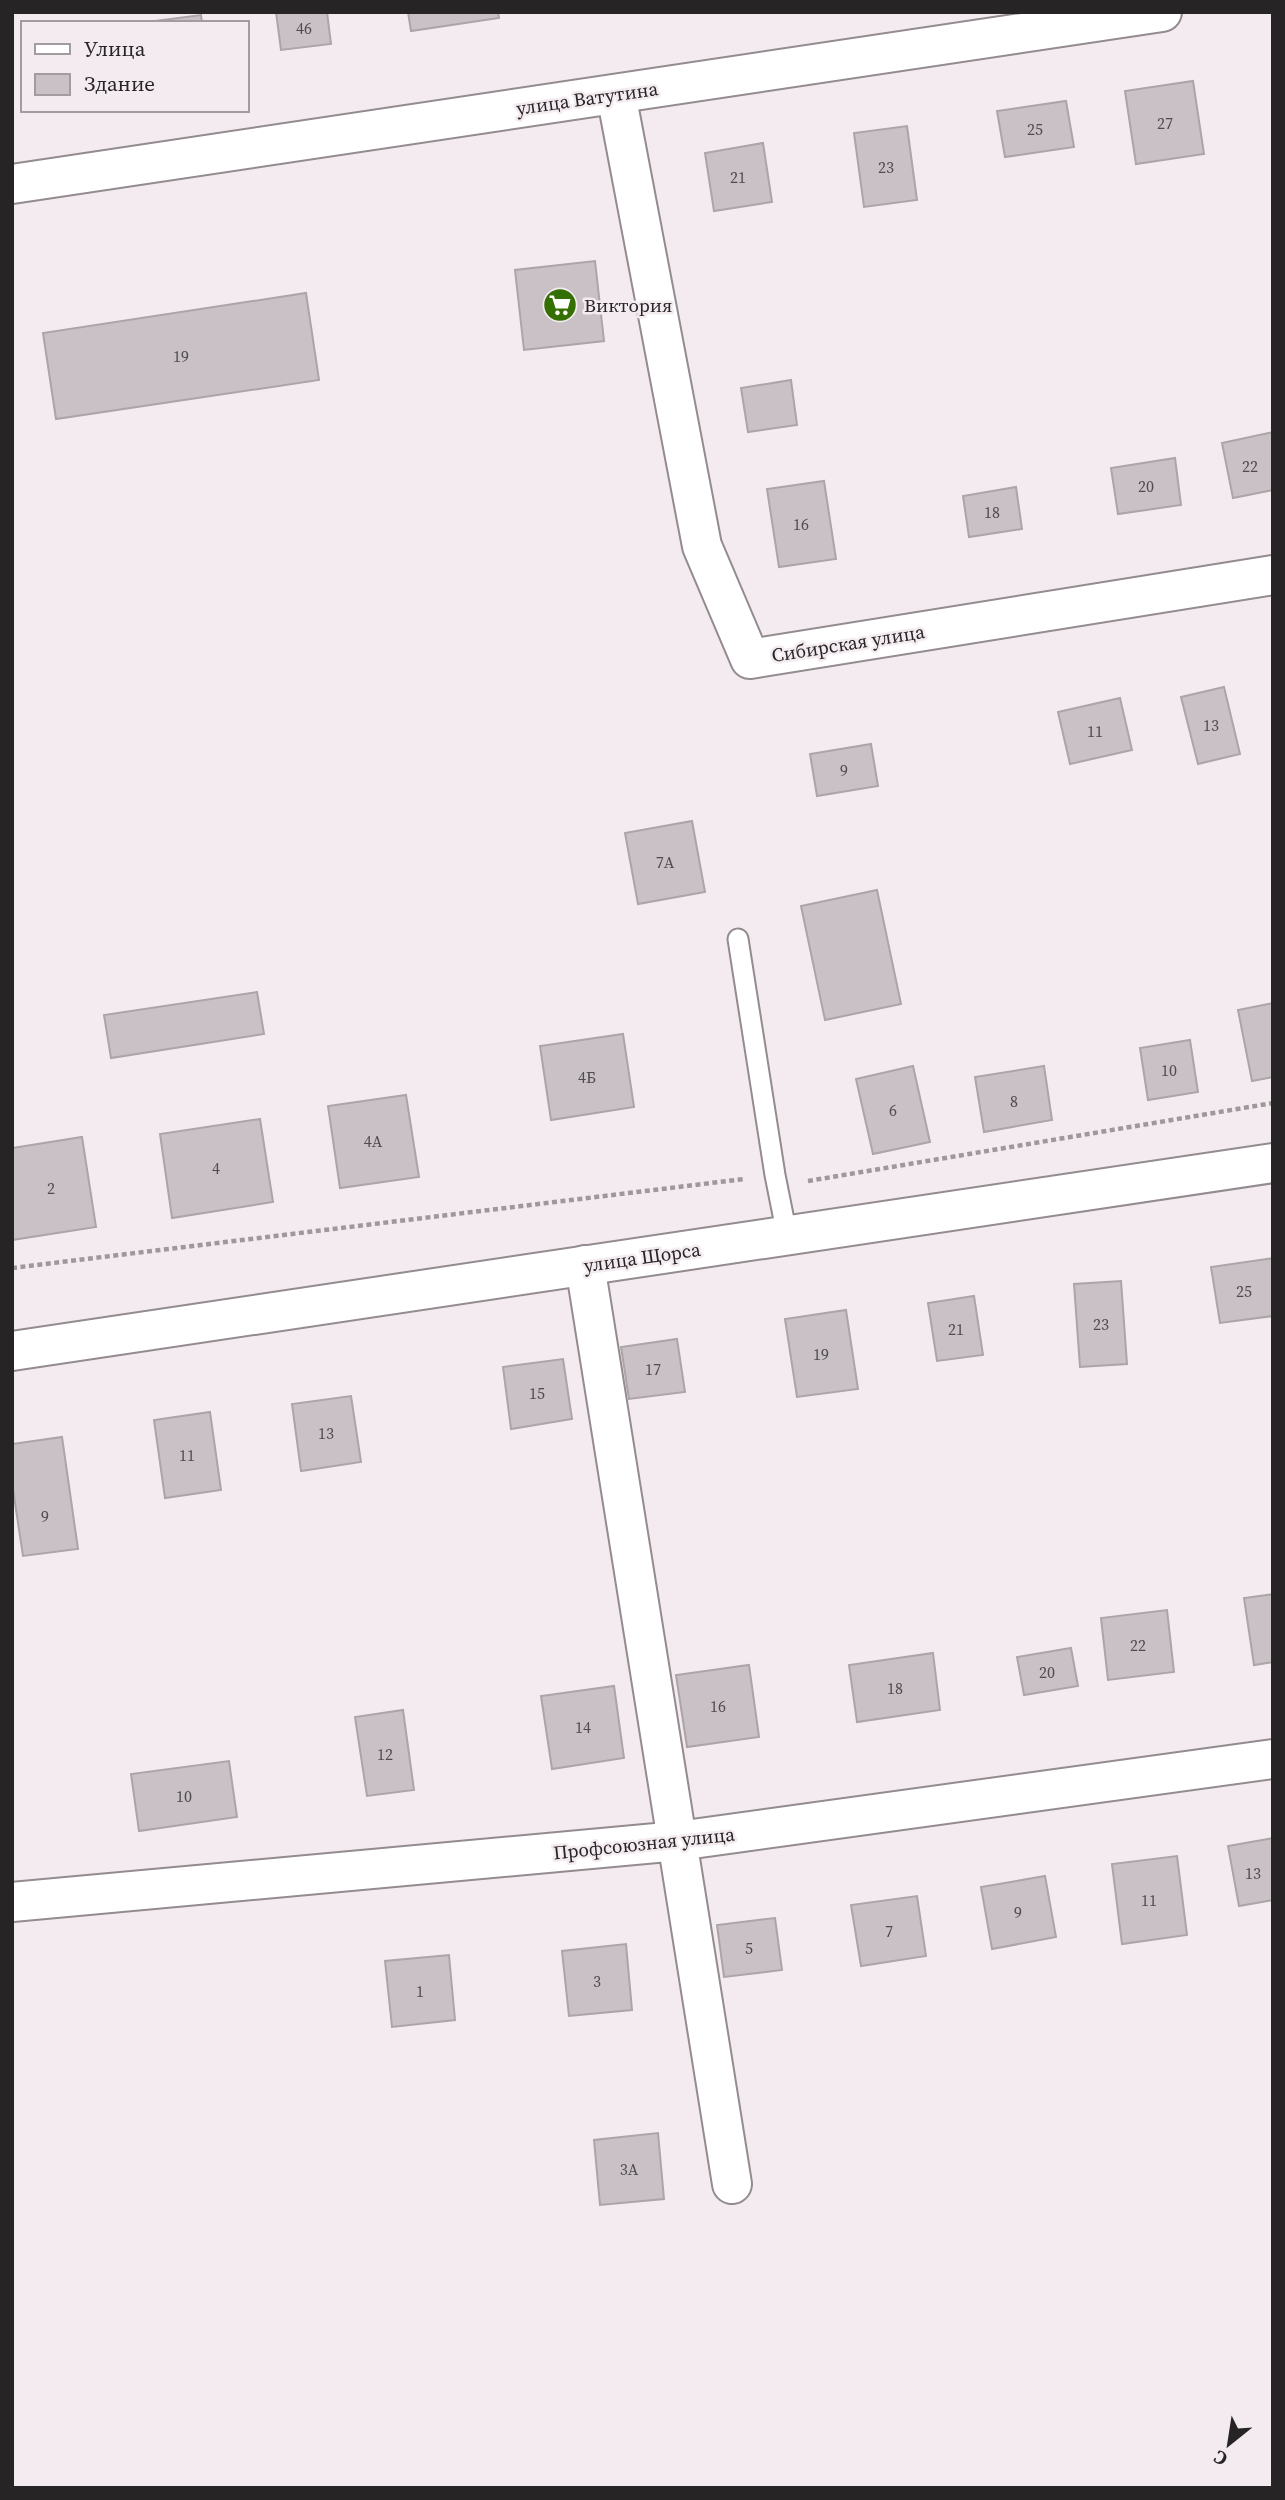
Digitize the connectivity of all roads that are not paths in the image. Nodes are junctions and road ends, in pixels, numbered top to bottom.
1 (1162, 12) edge
2 (616, 94) junction
3 (12, 184) edge
4 (1273, 575) edge
5 (738, 939) dead end
6 (1273, 1163) edge
7 (787, 1235) junction
8 (585, 1265) junction
9 (12, 1351) edge
10 (1273, 1759) edge
11 (678, 1841) junction
12 (12, 1902) edge
13 (732, 2184) dead end

1 - 2 street, улица Ватутина
2 - 3 street, улица Ватутина
2 - 4 street, Сибирская улица
5 - 7 lane
6 - 7 street, улица Щорса
7 - 8 street, улица Щорса
8 - 9 street, улица Щорса
8 - 11 street
10 - 11 street, Профсоюзная улица
11 - 12 street, Профсоюзная улица
11 - 13 street

